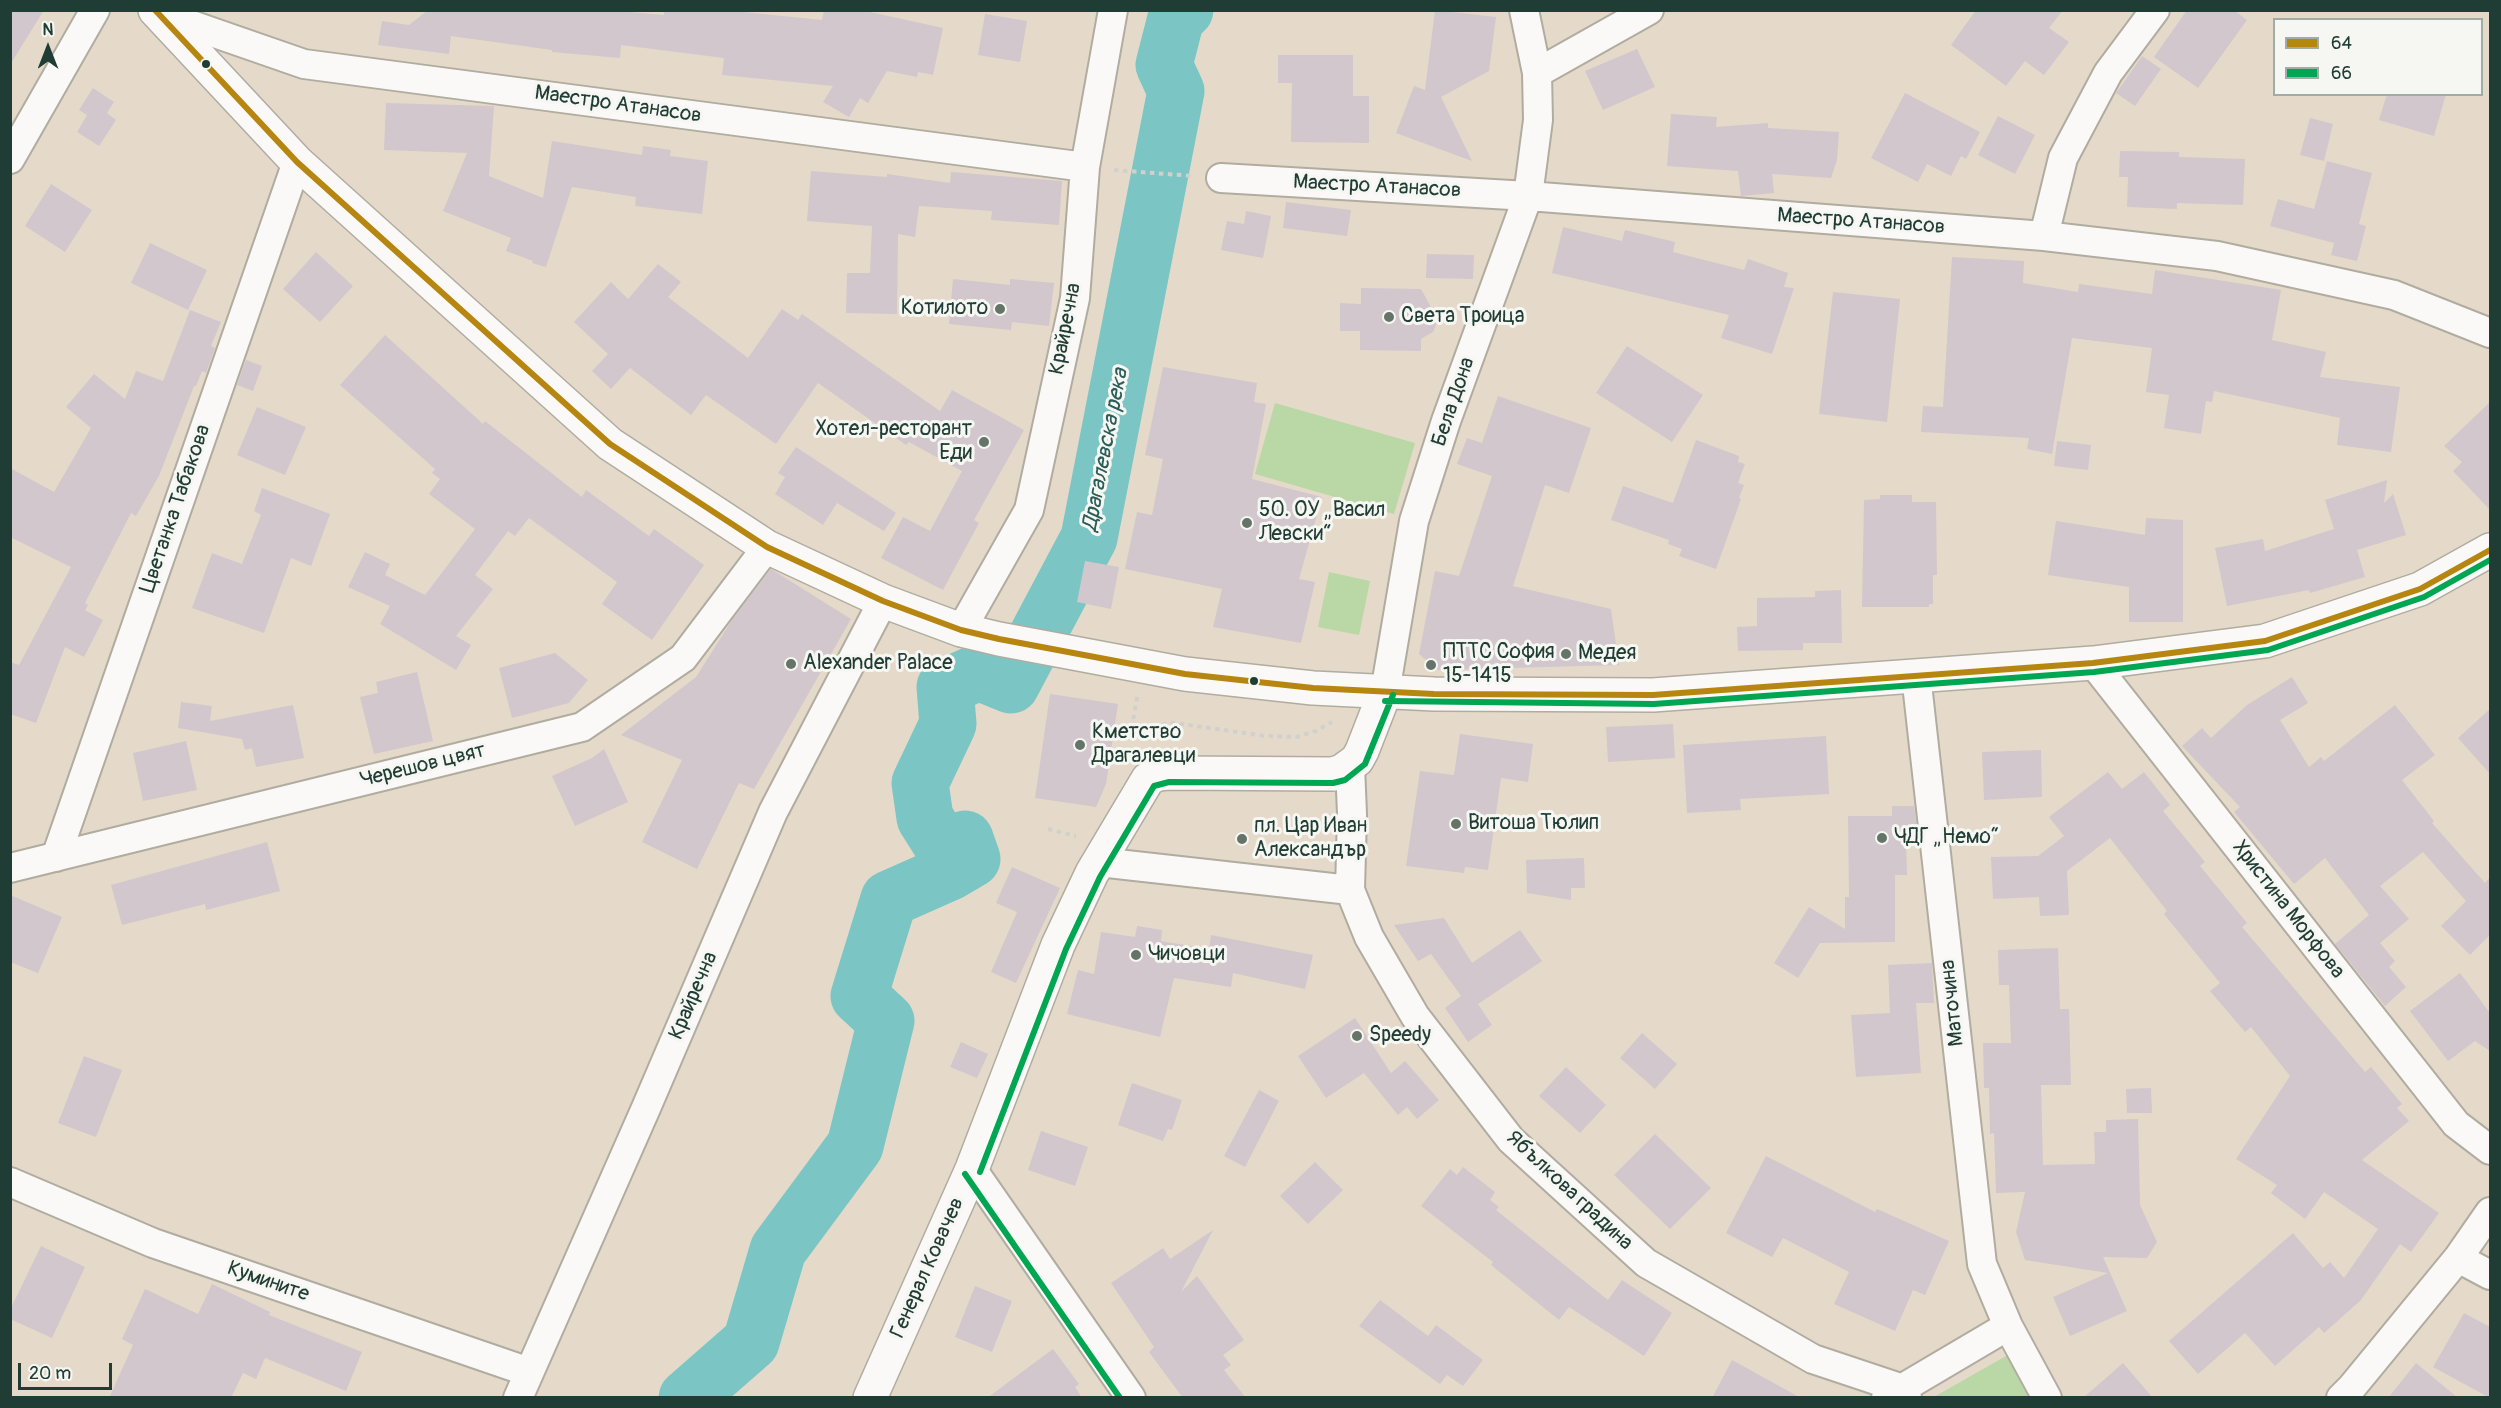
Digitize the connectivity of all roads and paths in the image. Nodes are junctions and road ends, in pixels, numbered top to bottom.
1 (95, 10) edge
2 (1113, 10) edge
3 (1524, 10) edge
4 (1649, 10) edge
5 (2156, 10) edge
6 (156, 12) edge
7 (1537, 73) junction
8 (10, 159) edge
9 (297, 162) junction
10 (1085, 167) junction
11 (1126, 171) dead end
12 (1221, 178) joint
13 (1528, 196) junction
14 (2044, 236) junction
15 (2490, 333) edge
16 (767, 547) junction
17 (2490, 550) edge
18 (883, 601) junction
19 (961, 630) junction
20 (2092, 663) junction
21 (1916, 675) junction
22 (1138, 692) dead end
23 (1385, 692) junction
24 (1331, 723) dead end
25 (1350, 766) junction
26 (56, 857) junction
27 (1099, 862) junction
28 (10, 868) edge
29 (1350, 890) junction
30 (2490, 1150) edge
31 (972, 1169) junction
32 (10, 1182) edge
33 (2490, 1212) edge
34 (2458, 1258) junction
35 (2490, 1275) edge
36 (2008, 1326) junction
37 (529, 1372) junction
38 (1899, 1395) edge
39 (518, 1398) edge
40 (870, 1398) edge
41 (1131, 1398) edge
42 (2047, 1398) edge
43 (2341, 1398) edge

1 - 8 street
2 - 10 street, Крайречна
3 - 7 street, Бела Дона
4 - 7 street
5 - 14 street
6 - 9 main road
6 - 10 street, Маестро Атанасов
7 - 13 street, Бела Дона
9 - 16 main road
9 - 26 street, Цветанка Табакова
10 - 19 street, Крайречна
11 - 12 path
12 - 13 street, Маестро Атанасов
13 - 14 street, Маестро Атанасов
13 - 23 street, Бела Дона
14 - 15 street, Маестро Атанасов
16 - 18 main road
16 - 26 street, Черешов цвят
17 - 20 main road
18 - 19 main road
18 - 37 street, Крайречна
19 - 23 main road
20 - 21 main road
20 - 30 street, Христина Морфова
21 - 23 main road
21 - 36 street, Маточина
22 - 24 path
23 - 25 main road
25 - 27 main road, Генерал Ковачев
25 - 29 street, Ябълкова градина
26 - 28 street, Черешов цвят
27 - 29 street
27 - 31 main road, Генерал Ковачев
29 - 38 street, Ябълкова градина
31 - 40 main road, Генерал Ковачев
31 - 41 street
32 - 37 street, Кумините
33 - 34 street
34 - 35 street
34 - 43 street
36 - 38 street
36 - 42 street
37 - 39 street, Крайречна

